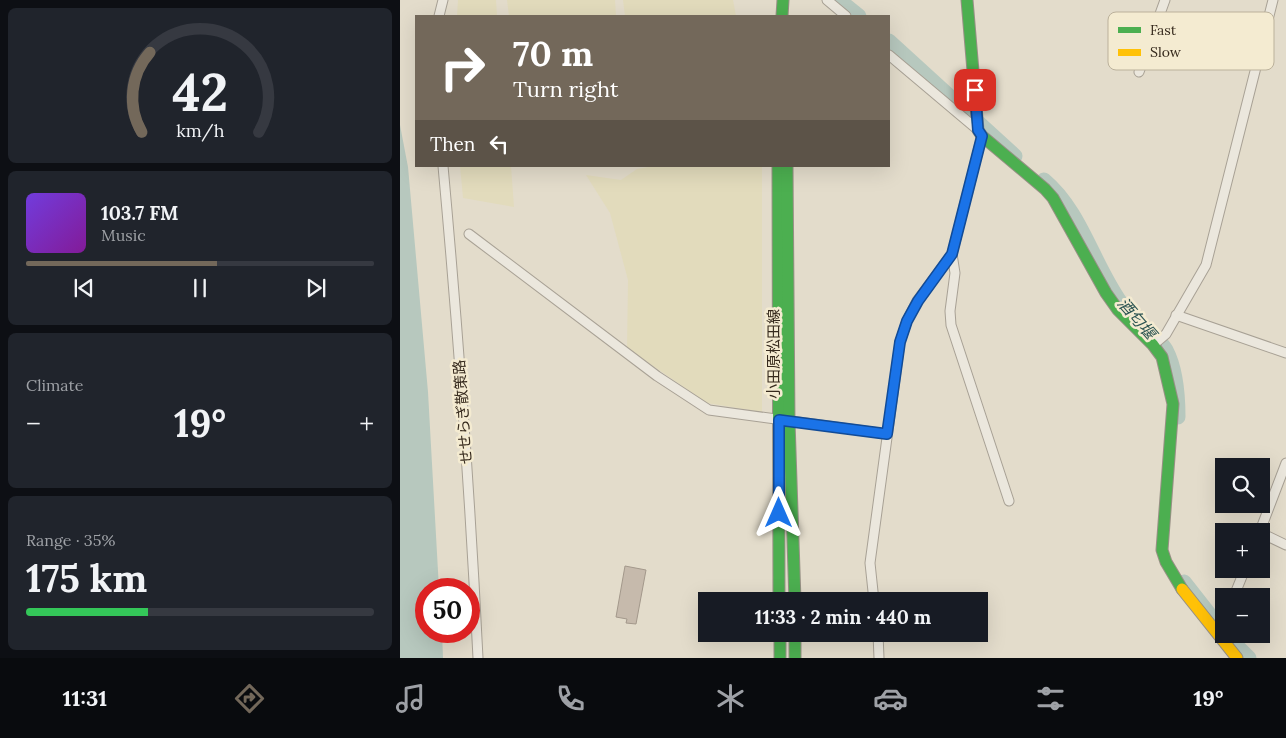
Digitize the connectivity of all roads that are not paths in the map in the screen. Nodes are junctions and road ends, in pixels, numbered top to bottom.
1 (443, 0) edge
2 (783, 0) edge
3 (827, 0) edge
4 (968, 0) edge
5 (1165, 0) edge
6 (1161, 12) edge
7 (439, 15) edge
8 (783, 15) edge
9 (845, 15) edge
10 (890, 56) edge
11 (1254, 70) edge
12 (980, 133) junction
13 (443, 167) edge
14 (778, 167) edge
15 (787, 167) edge
16 (469, 234) dead end
17 (952, 254) junction
18 (1176, 315) junction
19 (1153, 345) junction
20 (1286, 353) edge
21 (784, 420) junction
22 (887, 434) junction
23 (1286, 463) edge
24 (1009, 501) dead end
25 (1263, 523) edge
26 (1270, 537) edge
27 (1286, 545) edge
28 (779, 592) edge
29 (794, 592) edge
30 (873, 592) edge
31 (780, 642) edge
32 (795, 642) edge
33 (878, 642) edge
34 (478, 658) edge
35 (780, 658) edge
36 (795, 658) edge
37 (879, 658) edge
38 (1237, 658) edge

1 - 7 street
2 - 8 main road
3 - 9 street
4 - 12 main road
5 - 6 street
10 - 12 street
11 - 18 street
12 - 17 street
12 - 19 main road
13 - 34 street, せせらぎ散策路
14 - 21 main road, 小田原松田線
15 - 21 main road, 小田原松田線
16 - 21 street
17 - 22 street
17 - 24 street
18 - 19 street
18 - 20 street
19 - 38 main road
21 - 22 street
21 - 28 main road, 小田原松田線
21 - 29 main road, 小田原松田線
22 - 30 street
23 - 25 street
26 - 27 street
31 - 35 main road
32 - 36 main road
33 - 37 street

